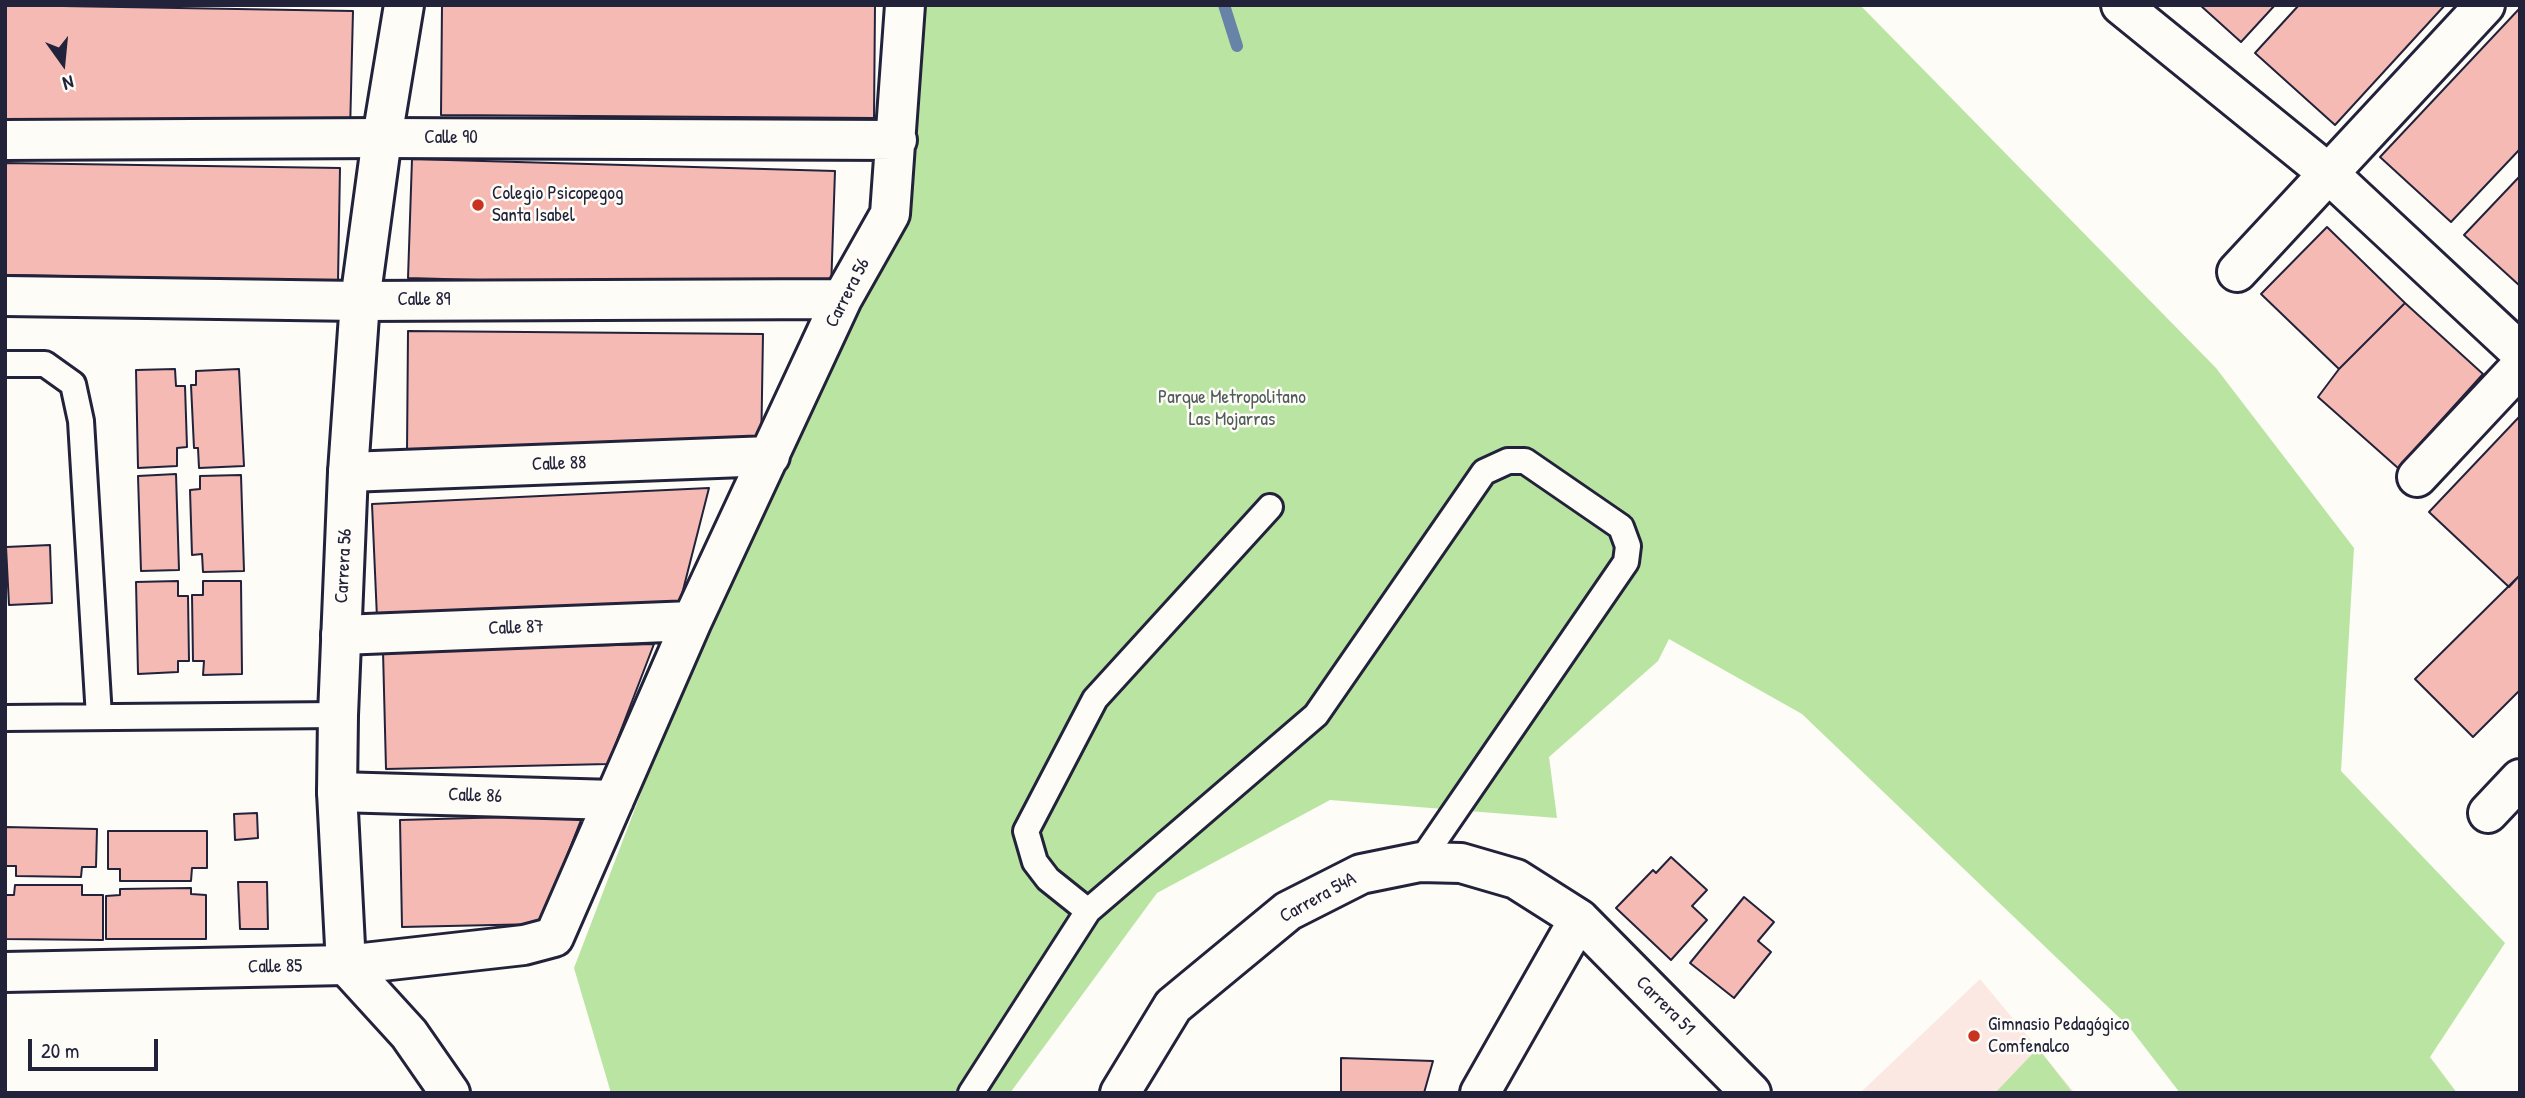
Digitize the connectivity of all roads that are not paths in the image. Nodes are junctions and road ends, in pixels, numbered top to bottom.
1 (404, 5) edge
2 (905, 5) edge
3 (2121, 5) edge
4 (2485, 5) edge
5 (382, 138) junction
6 (5, 140) edge
7 (897, 141) junction
8 (2328, 173) junction
9 (2237, 272) dead end
10 (5, 296) edge
11 (842, 299) junction
12 (360, 301) junction
13 (2520, 352) edge
14 (5, 364) edge
15 (2520, 367) edge
16 (770, 456) junction
17 (348, 472) junction
18 (2417, 477) dead end
19 (1270, 507) dead end
20 (692, 621) junction
21 (341, 635) junction
22 (338, 715) junction
23 (99, 717) junction
24 (5, 718) edge
25 (2520, 779) edge
26 (337, 792) junction
27 (614, 800) junction
28 (2488, 813) dead end
29 (1420, 862) junction
30 (1088, 911) junction
31 (1578, 919) junction
32 (544, 940) joint
33 (346, 965) junction
34 (5, 972) edge
35 (450, 1093) edge
36 (971, 1093) edge
37 (1120, 1093) edge
38 (1480, 1093) edge
39 (1751, 1093) edge

1 - 5 street, Carrera 56
2 - 7 street, Carrera 56
3 - 8 street
4 - 8 street
5 - 6 street, Calle 90
5 - 7 street, Calle 90
5 - 12 street, Carrera 56
7 - 11 street, Carrera 56
8 - 9 street
8 - 13 street
10 - 12 street, Calle 89
11 - 12 street, Calle 89
11 - 16 street, Carrera 56
12 - 17 street, Carrera 56
14 - 23 lane
15 - 18 street
16 - 17 street, Calle 88
16 - 20 street, Carrera 56
17 - 21 street, Carrera 56
19 - 30 lane
20 - 21 street, Calle 87
20 - 27 street, Carrera 56
21 - 22 street, Carrera 56
22 - 23 lane
22 - 26 street, Carrera 56
23 - 24 lane
25 - 28 street
26 - 27 street, Calle 86
26 - 33 street, Carrera 56
27 - 32 street, Carrera 56
29 - 30 lane
29 - 31 street, Carrera 54A
29 - 37 street, Carrera 54A
30 - 36 lane
31 - 38 street
31 - 39 street, Carrera 51
32 - 33 street, Calle 85
33 - 34 street, Calle 85
33 - 35 street

